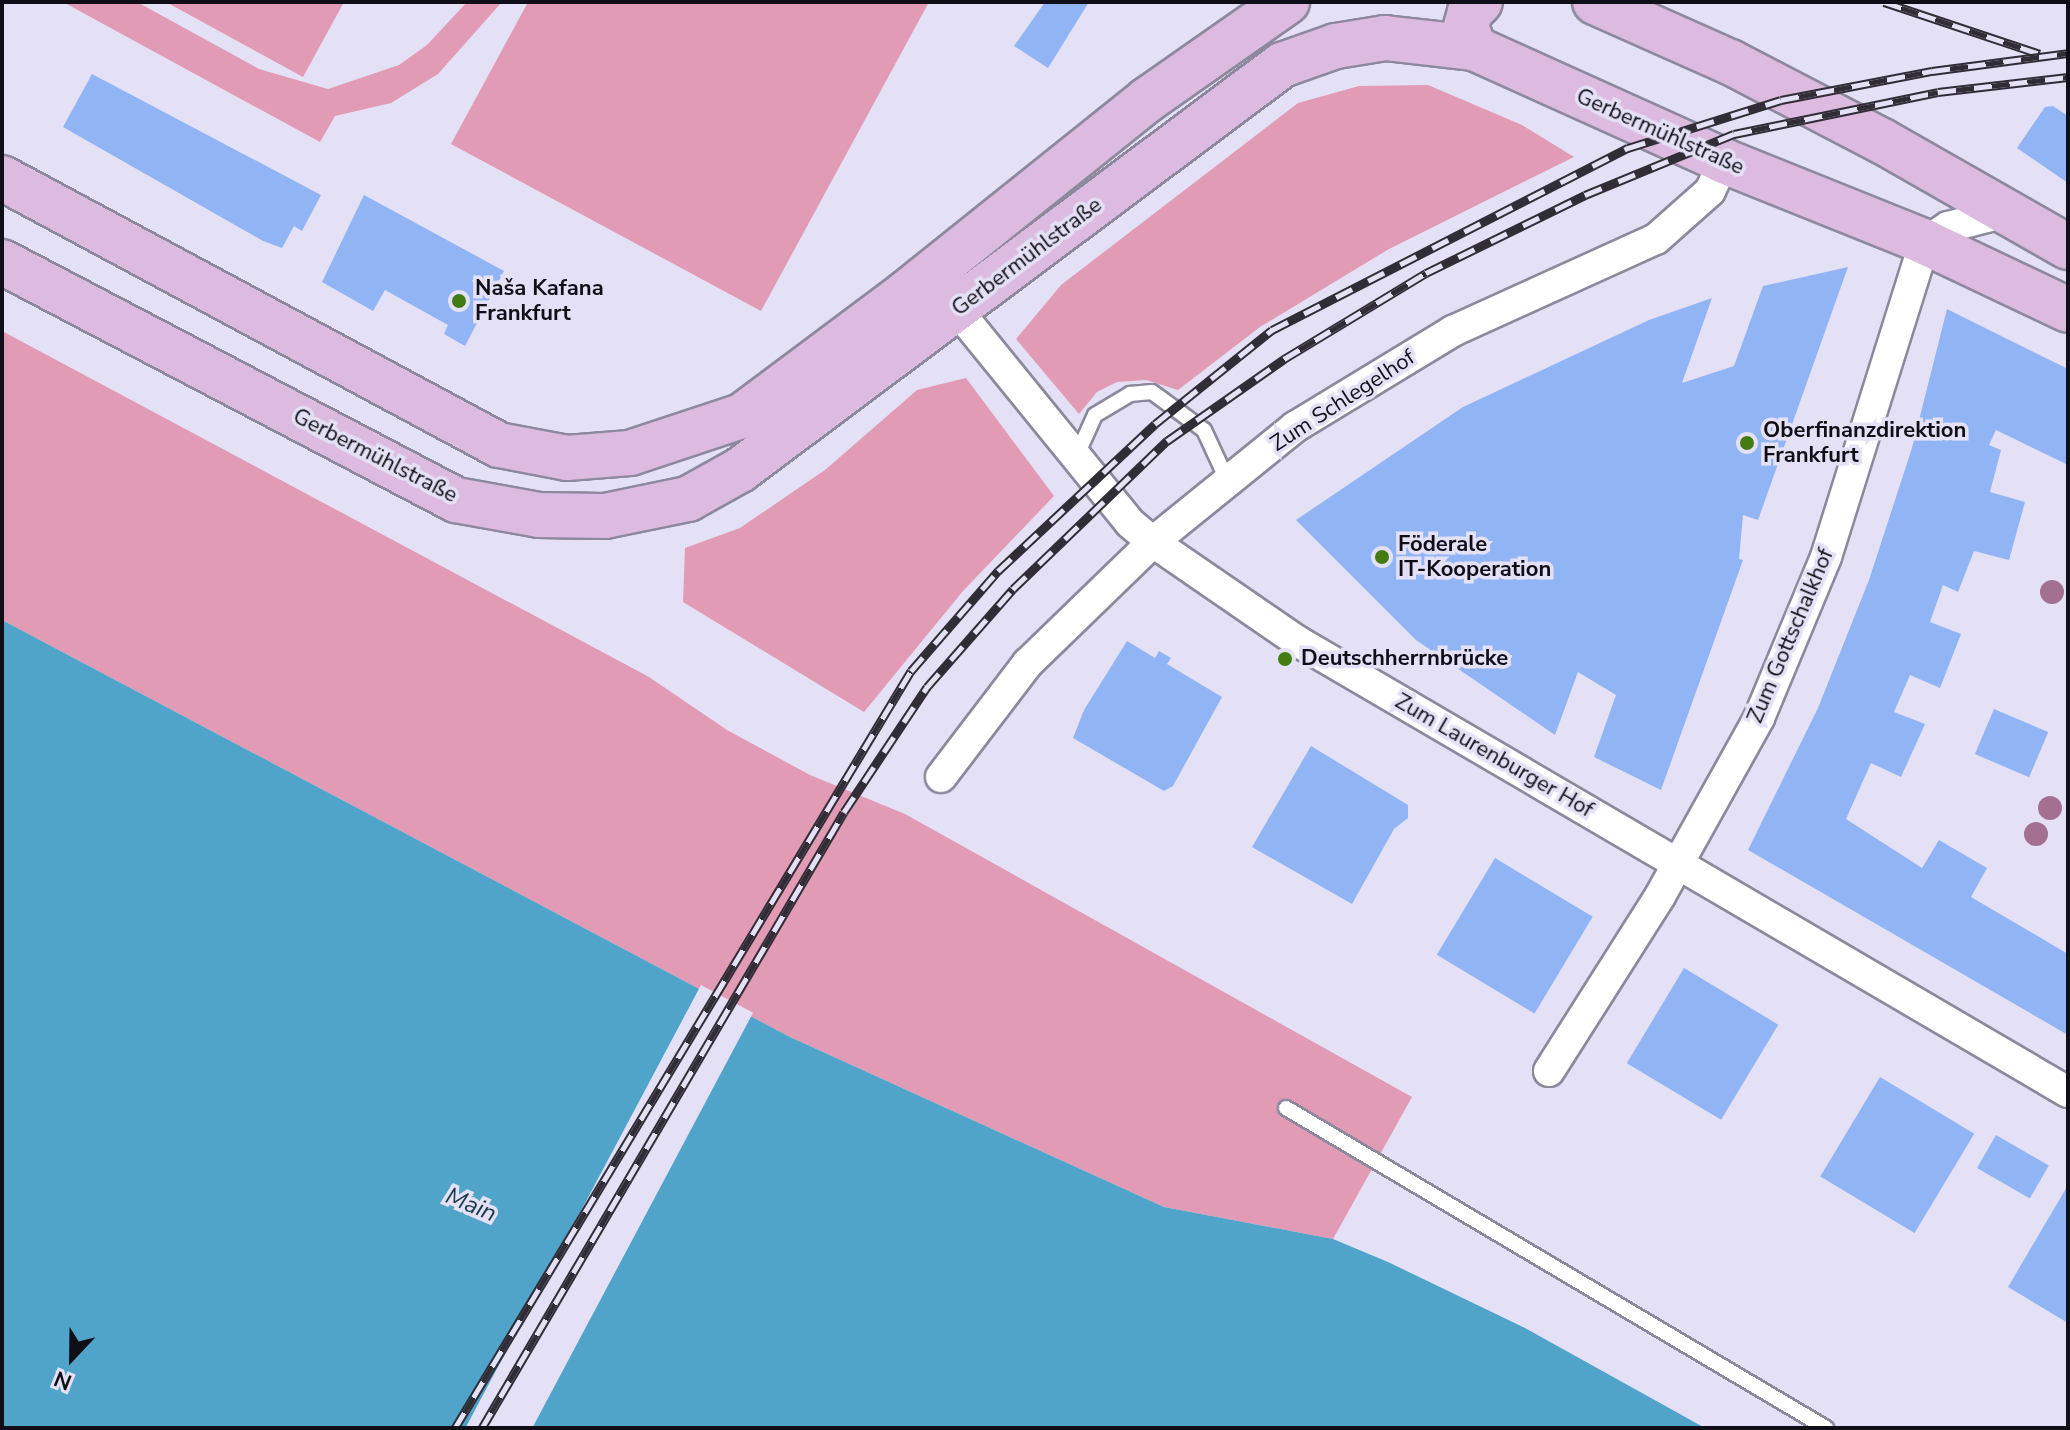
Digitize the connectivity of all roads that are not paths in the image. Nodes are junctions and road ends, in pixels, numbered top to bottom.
1 (1287, 2) edge
2 (1480, 2) edge
3 (1595, 2) edge
4 (1474, 48) junction
5 (1724, 161) junction
6 (2, 178) edge
7 (2002, 213) junction
8 (1925, 242) junction
9 (2068, 247) edge
10 (2, 262) edge
11 (905, 294) junction
12 (957, 310) junction
13 (2068, 310) edge
14 (1075, 458) junction
15 (1228, 482) junction
16 (1153, 542) junction
17 (941, 777) dead end
18 (1678, 864) junction
19 (1549, 1071) dead end
20 (2068, 1092) edge
21 (1286, 1108) dead end
22 (1826, 1428) edge

1 - 11 main road, Gerbermühlstraße
2 - 4 main road
3 - 7 main road
4 - 5 main road, Gerbermühlstraße
4 - 12 main road, Gerbermühlstraße
5 - 8 main road, Gerbermühlstraße
5 - 15 street, Zum Schlegelhof
6 - 11 main road, Gerbermühlstraße
7 - 8 street
7 - 9 main road
8 - 13 main road, Gerbermühlstraße
8 - 18 street, Zum Gottschalkhof
10 - 12 main road, Gerbermühlstraße
11 - 12 street
12 - 14 street, Zum Laurenburger Hof
14 - 15 lane
14 - 16 street, Zum Laurenburger Hof
15 - 16 street, Zum Schlegelhof
16 - 17 street, Zum Schlegelhof
16 - 18 street, Zum Laurenburger Hof
18 - 19 street, Zum Gottschalkhof
18 - 20 street, Zum Laurenburger Hof
21 - 22 lane

